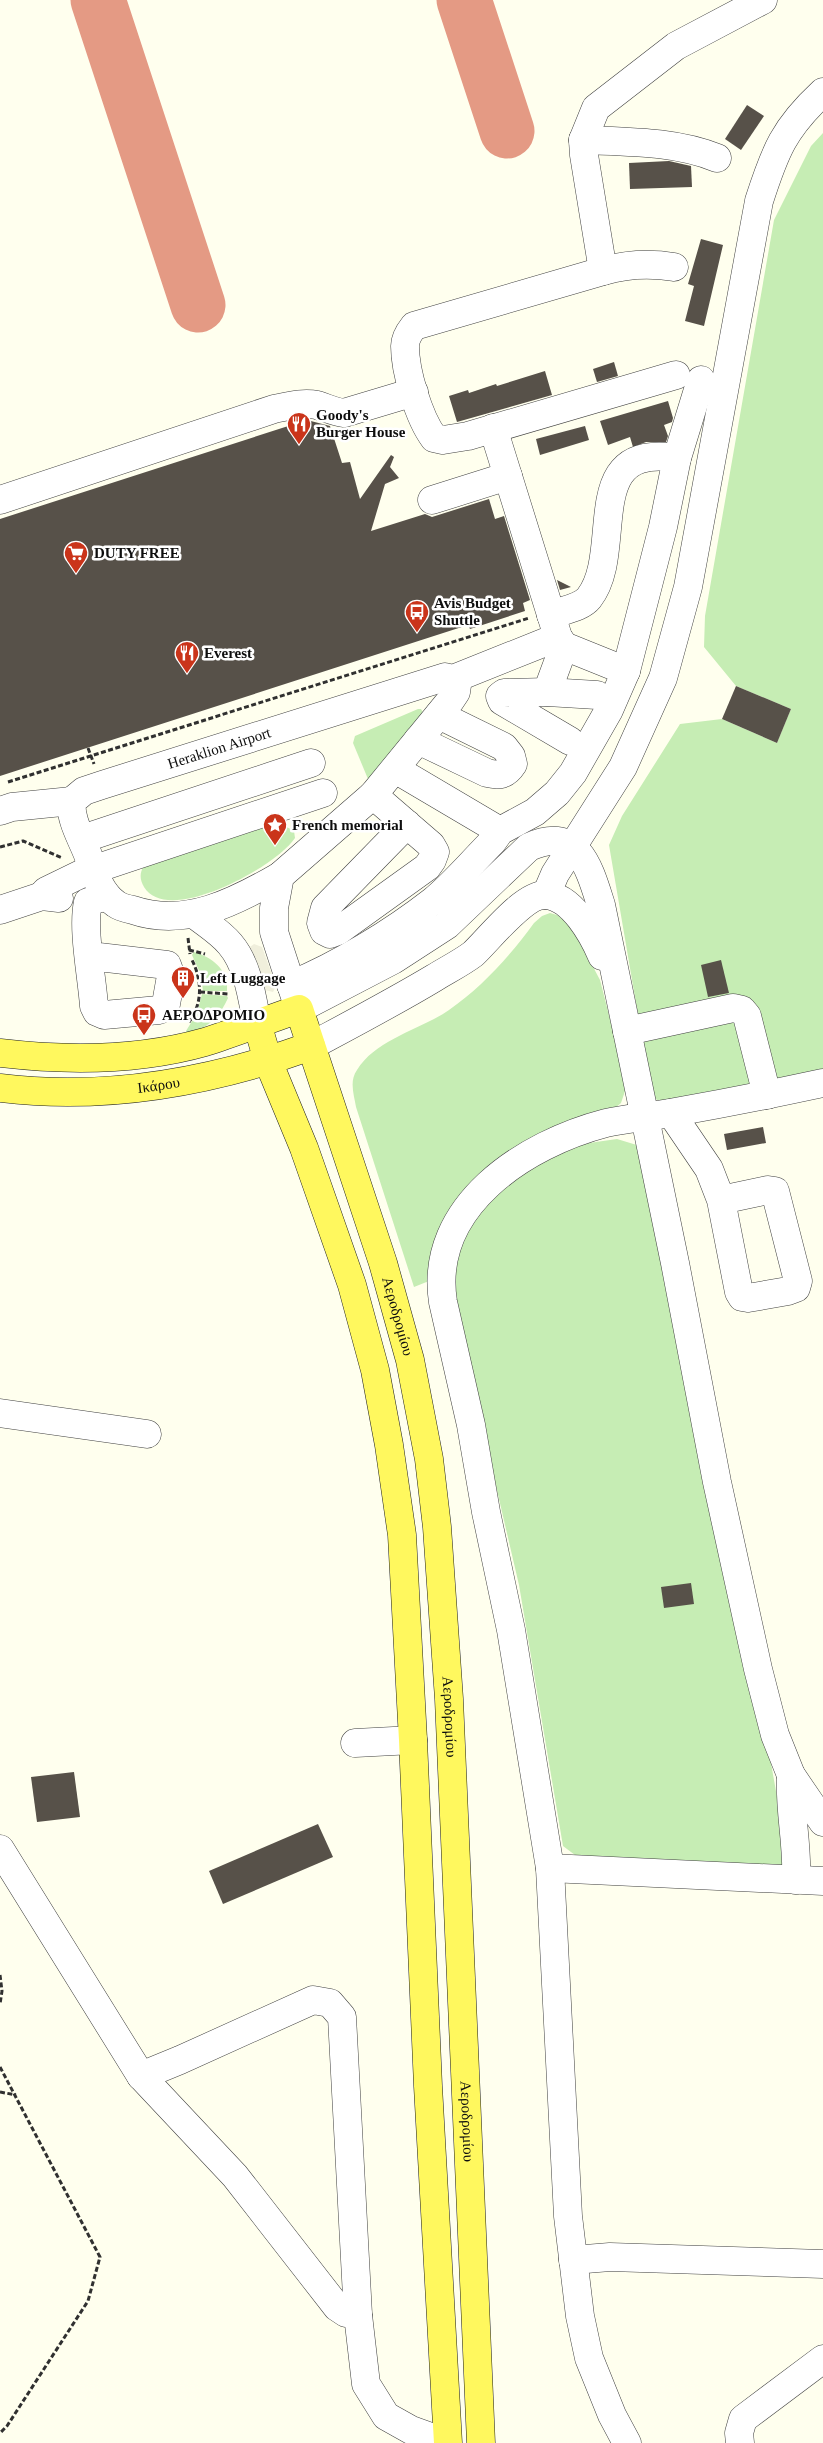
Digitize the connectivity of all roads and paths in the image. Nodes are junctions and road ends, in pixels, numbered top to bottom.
1 (763, 0) edge
2 (823, 92) edge
3 (583, 140) junction
4 (716, 158) dead end
5 (674, 267) dead end
6 (602, 271) junction
7 (414, 392) junction
8 (494, 428) junction
9 (677, 458) junction
10 (508, 476) junction
11 (0, 500) edge
12 (432, 500) dead end
13 (558, 633) junction
14 (626, 672) junction
15 (453, 678) junction
16 (547, 692) junction
17 (597, 694) dead end
18 (439, 715) junction
19 (276, 730) junction
20 (418, 740) junction
21 (570, 741) dead end
22 (88, 748) dead end
23 (91, 755) junction
24 (311, 764) junction
25 (395, 769) junction
26 (97, 770) dead end
27 (0, 785) edge
28 (323, 793) junction
29 (373, 795) junction
30 (72, 801) junction
31 (0, 812) edge
32 (407, 824) dead end
33 (500, 831) junction
34 (82, 839) junction
35 (316, 844) junction
36 (572, 846) junction
37 (0, 847) edge
38 (66, 860) dead end
39 (93, 870) junction
40 (280, 876) junction
41 (546, 895) junction
42 (42, 896) junction
43 (98, 899) junction
44 (0, 910) edge
45 (194, 914) junction
46 (90, 956) dead end
47 (392, 960) junction
48 (200, 992) dead end
49 (411, 992) junction
50 (618, 992) junction
51 (229, 994) dead end
52 (295, 997) junction
53 (257, 1024) junction
54 (627, 1031) junction
55 (311, 1046) junction
56 (0, 1053) edge
57 (268, 1061) junction
58 (823, 1083) edge
59 (0, 1088) edge
60 (767, 1095) junction
61 (671, 1113) junction
62 (644, 1118) junction
63 (721, 1200) dead end
64 (0, 1414) edge
65 (147, 1434) dead end
66 (413, 1740) junction
67 (355, 1743) dead end
68 (791, 1775) junction
69 (823, 1822) edge
70 (0, 1850) edge
71 (550, 1868) junction
72 (796, 1880) junction
73 (823, 1881) edge
74 (0, 1975) edge
75 (0, 2004) edge
76 (0, 2067) edge
77 (140, 2076) junction
78 (0, 2092) edge
79 (16, 2095) junction
80 (573, 2260) junction
81 (823, 2264) edge
82 (358, 2314) junction
83 (823, 2359) edge
84 (0, 2433) edge
85 (447, 2443) edge
86 (481, 2443) edge
87 (627, 2443) edge
88 (740, 2443) edge

1 - 3 street
2 - 36 street
3 - 4 street
3 - 6 street
5 - 6 street
6 - 7 street
7 - 8 street
7 - 11 street
8 - 9 street
8 - 10 street
9 - 13 street
9 - 14 street
10 - 12 street
10 - 13 street
13 - 14 street
13 - 15 street
13 - 16 street
13 - 23 path
14 - 33 street
15 - 18 street
15 - 19 street
16 - 17 street
16 - 21 street
18 - 20 street
18 - 20 street
19 - 24 street, Heraklion Airport
19 - 30 street, Heraklion Airport
20 - 25 street
22 - 23 path
23 - 26 path
23 - 27 path
24 - 28 street, Heraklion Airport
24 - 34 street
25 - 29 street
25 - 33 street
28 - 35 street, Heraklion Airport
28 - 39 street
29 - 32 street
29 - 35 street
30 - 31 street, Heraklion Airport
30 - 34 street
33 - 52 street
34 - 39 street
35 - 40 street, Heraklion Airport
36 - 41 street
36 - 47 street
36 - 50 street
37 - 38 path
39 - 42 street
39 - 43 street
40 - 45 street, Heraklion Airport
40 - 52 street
41 - 49 street
41 - 50 street
42 - 43 street
42 - 44 street
43 - 45 street, Heraklion Airport
43 - 46 street
45 - 53 street
47 - 49 street
47 - 52 street
48 - 51 path
49 - 55 street
50 - 54 street
52 - 53 main road
52 - 55 main road, Αεροδρομίου
53 - 56 main road
53 - 57 main road
54 - 60 street
54 - 62 street
55 - 57 main road, Ικάρου
55 - 86 main road, Αεροδρομίου
57 - 59 main road, Ικάρου
57 - 66 main road
58 - 60 street
60 - 61 street
61 - 62 street
61 - 63 street
62 - 68 street
62 - 71 street
64 - 65 street
66 - 67 street
66 - 85 main road
68 - 69 street
68 - 72 street
70 - 77 street
71 - 72 street
71 - 80 street
72 - 73 street
74 - 75 path
76 - 79 path
77 - 82 street
77 - 82 street
78 - 79 path
79 - 84 path
80 - 81 street
80 - 87 street
82 - 85 street
83 - 88 street

